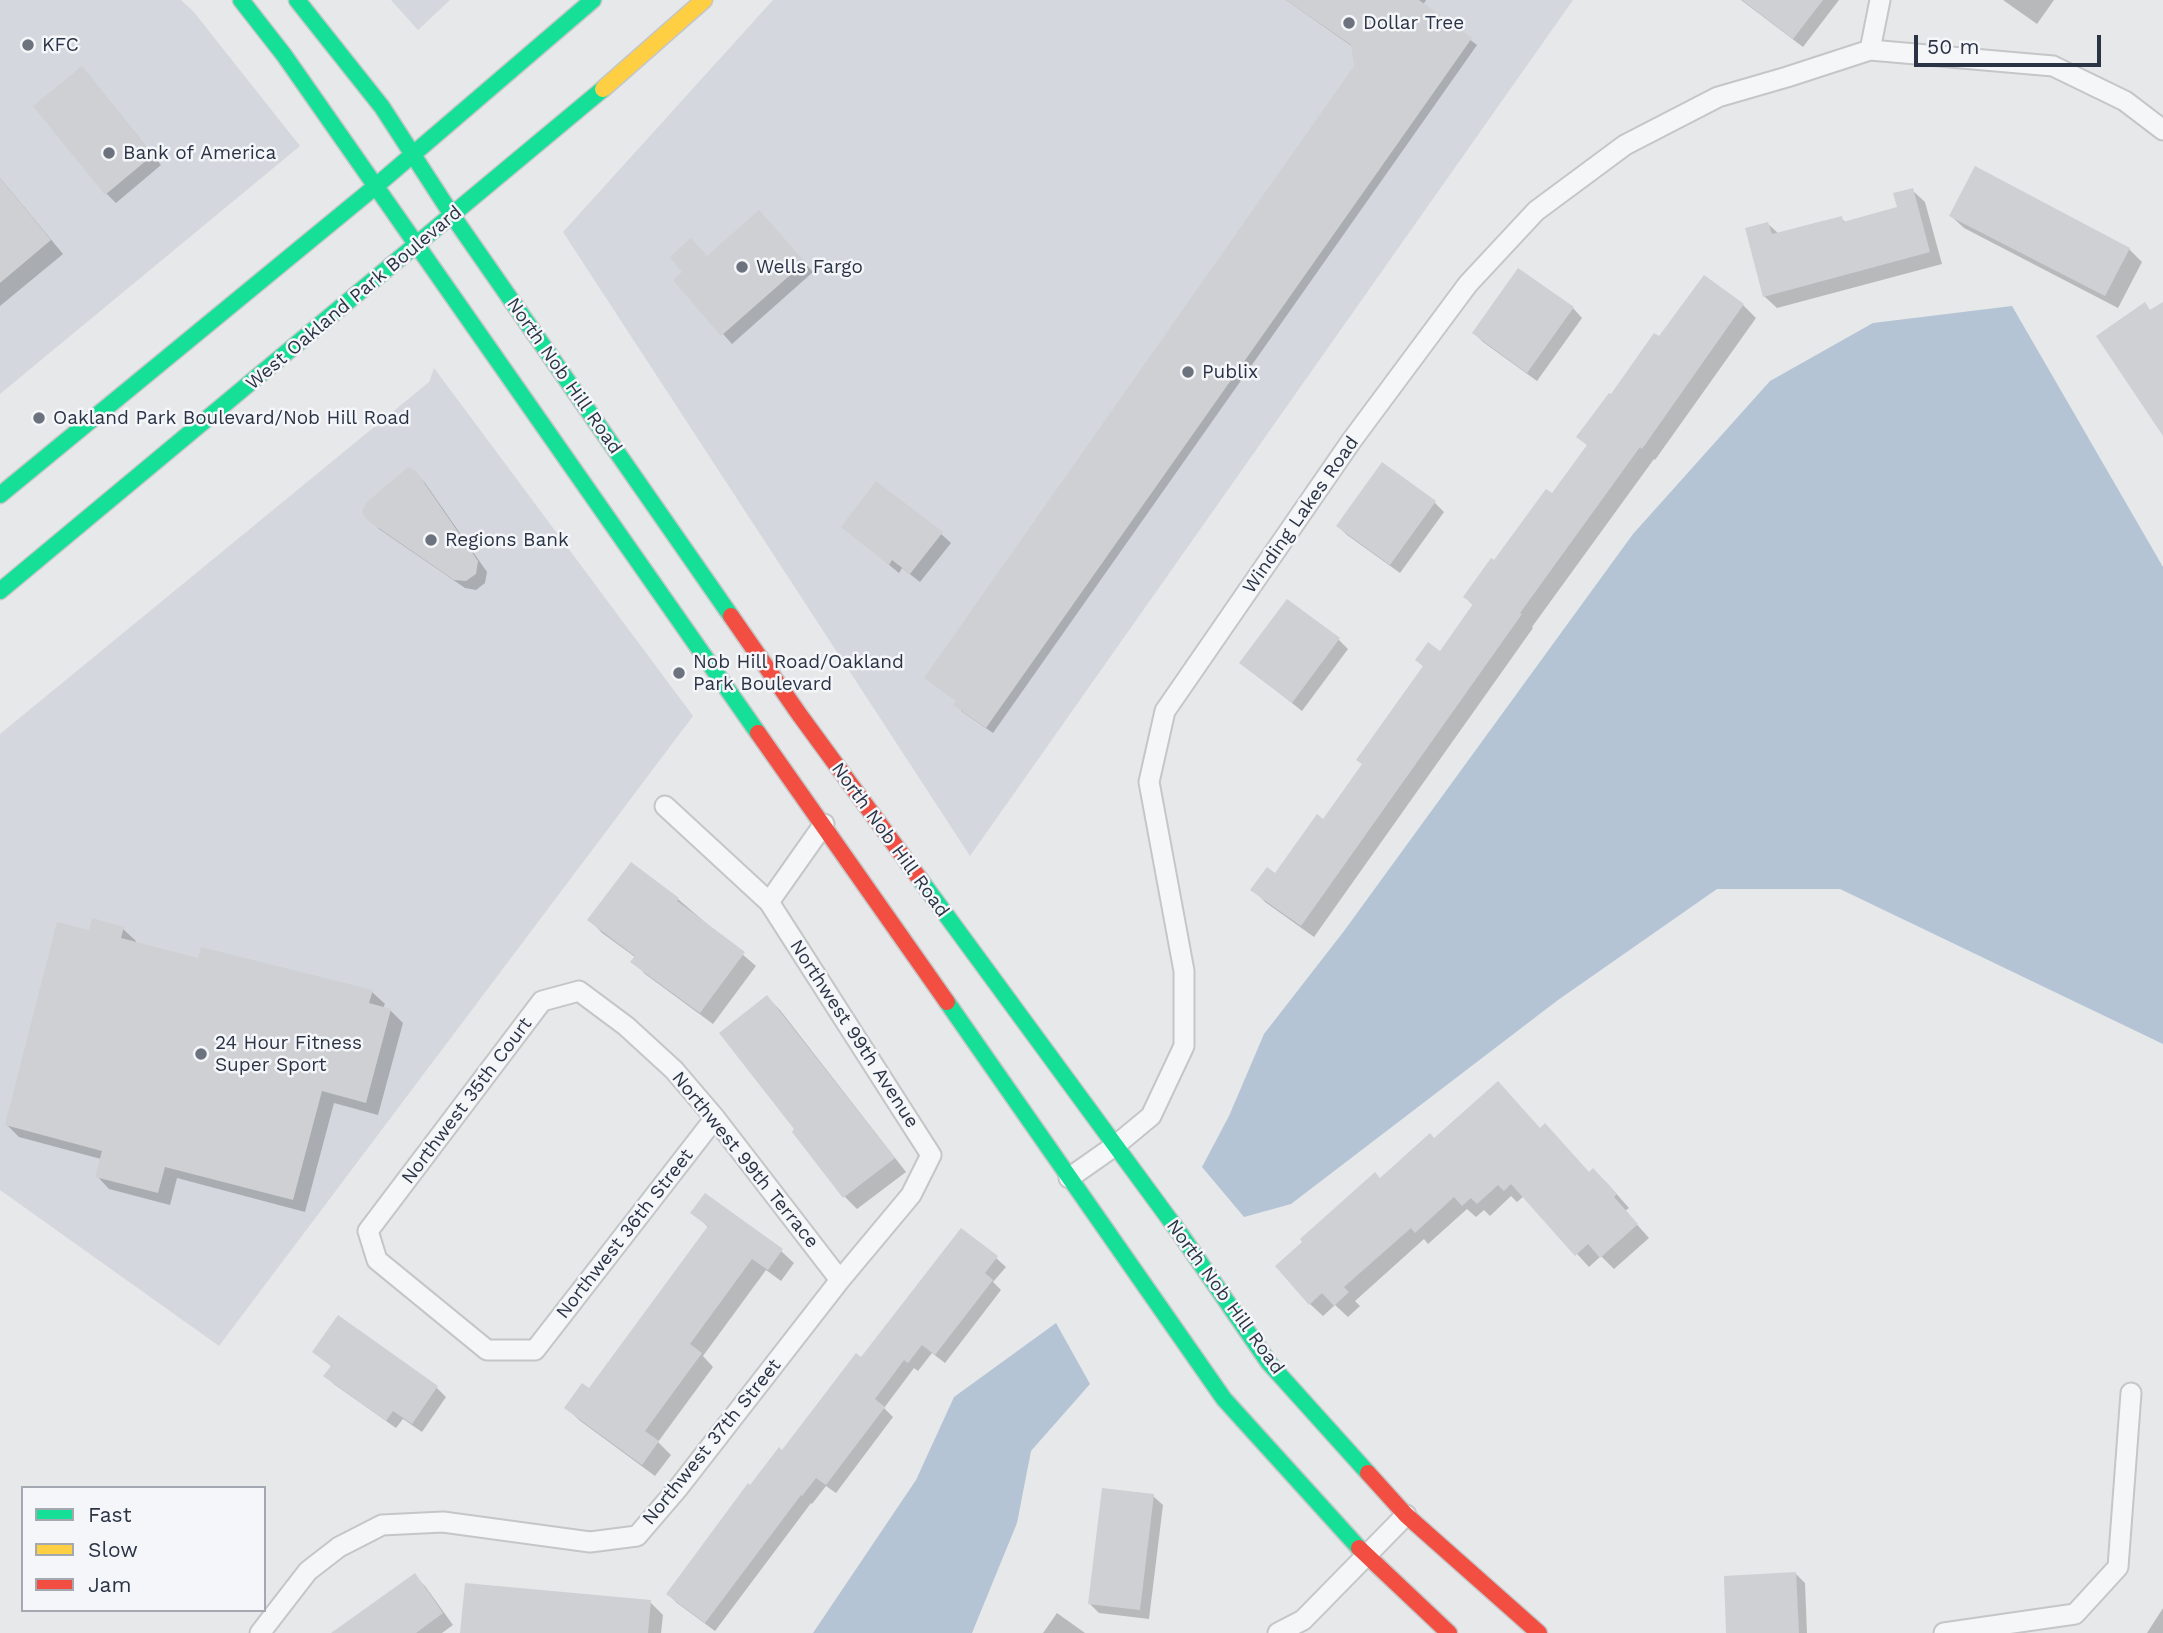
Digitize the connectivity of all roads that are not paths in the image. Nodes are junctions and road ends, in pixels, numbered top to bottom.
1 (241, 0) edge
2 (297, 0) edge
3 (593, 0) edge
4 (704, 0) edge
5 (1880, 0) edge
6 (1870, 50) junction
7 (2163, 130) edge
8 (413, 155) junction
9 (376, 186) junction
10 (452, 215) junction
11 (418, 245) junction
12 (0, 495) edge
13 (0, 591) edge
14 (666, 806) dead end
15 (824, 824) junction
16 (769, 902) junction
17 (579, 991) joint
18 (715, 1118) junction
19 (1116, 1145) junction
20 (1069, 1178) junction
21 (840, 1280) junction
22 (534, 1350) joint
23 (2131, 1393) dead end
24 (1406, 1515) junction
25 (1366, 1555) junction
26 (260, 1633) edge
27 (1278, 1633) edge
28 (1449, 1633) edge
29 (1539, 1633) edge
30 (1944, 1633) edge

1 - 9 main road
2 - 8 main road, North Nob Hill Road
3 - 8 main road
4 - 10 main road, West Oakland Park Boulevard
5 - 6 street
6 - 7 street, Winding Lakes Road
6 - 19 street, Winding Lakes Road
8 - 9 main road
8 - 10 main road, North Nob Hill Road
9 - 11 main road
9 - 12 main road
10 - 11 main road, West Oakland Park Boulevard
10 - 19 main road, North Nob Hill Road
11 - 13 main road, West Oakland Park Boulevard
11 - 15 main road
14 - 16 street, Northwest 99th Avenue
15 - 16 street
15 - 20 main road
16 - 21 street, Northwest 99th Avenue
17 - 18 street, Northwest 99th Terrace
17 - 22 street, Northwest 35th Court
18 - 21 street, Northwest 99th Terrace
18 - 22 street, Northwest 36th Street
19 - 20 street, Winding Lakes Road
19 - 24 main road, North Nob Hill Road
20 - 25 main road
21 - 26 street, Northwest 37th Street
23 - 30 street
24 - 25 street
24 - 29 main road, North Nob Hill Road
25 - 27 street
25 - 28 main road

